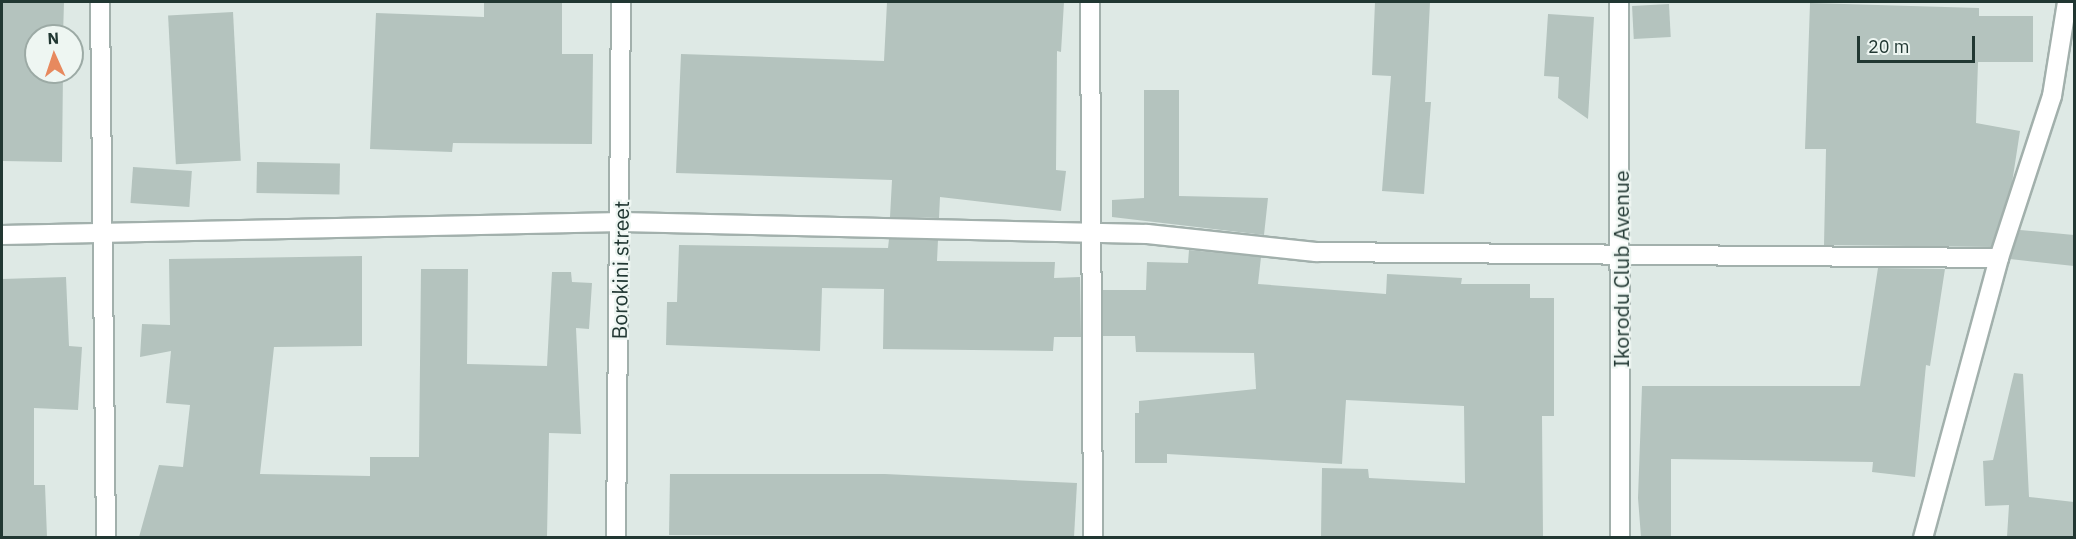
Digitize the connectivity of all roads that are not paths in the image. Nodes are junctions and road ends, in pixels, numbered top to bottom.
1 (100, 2) edge
2 (621, 2) edge
3 (1090, 2) edge
4 (1619, 2) edge
5 (2067, 2) edge
6 (622, 222) junction
7 (104, 232) junction
8 (1091, 234) junction
9 (2, 235) edge
10 (1622, 254) junction
11 (2000, 258) junction
12 (106, 537) edge
13 (616, 537) edge
14 (1093, 537) edge
15 (1620, 537) edge
16 (1923, 537) edge

1 - 7 street
2 - 6 street, Borokini street
3 - 8 street
4 - 10 street, Ikorodu Club Avenue
5 - 11 street
6 - 7 street
6 - 8 street
6 - 13 street, Borokini street
7 - 9 street
7 - 12 street
8 - 10 street
8 - 14 street
10 - 11 street
10 - 15 street, Ikorodu Club Avenue
11 - 16 street

